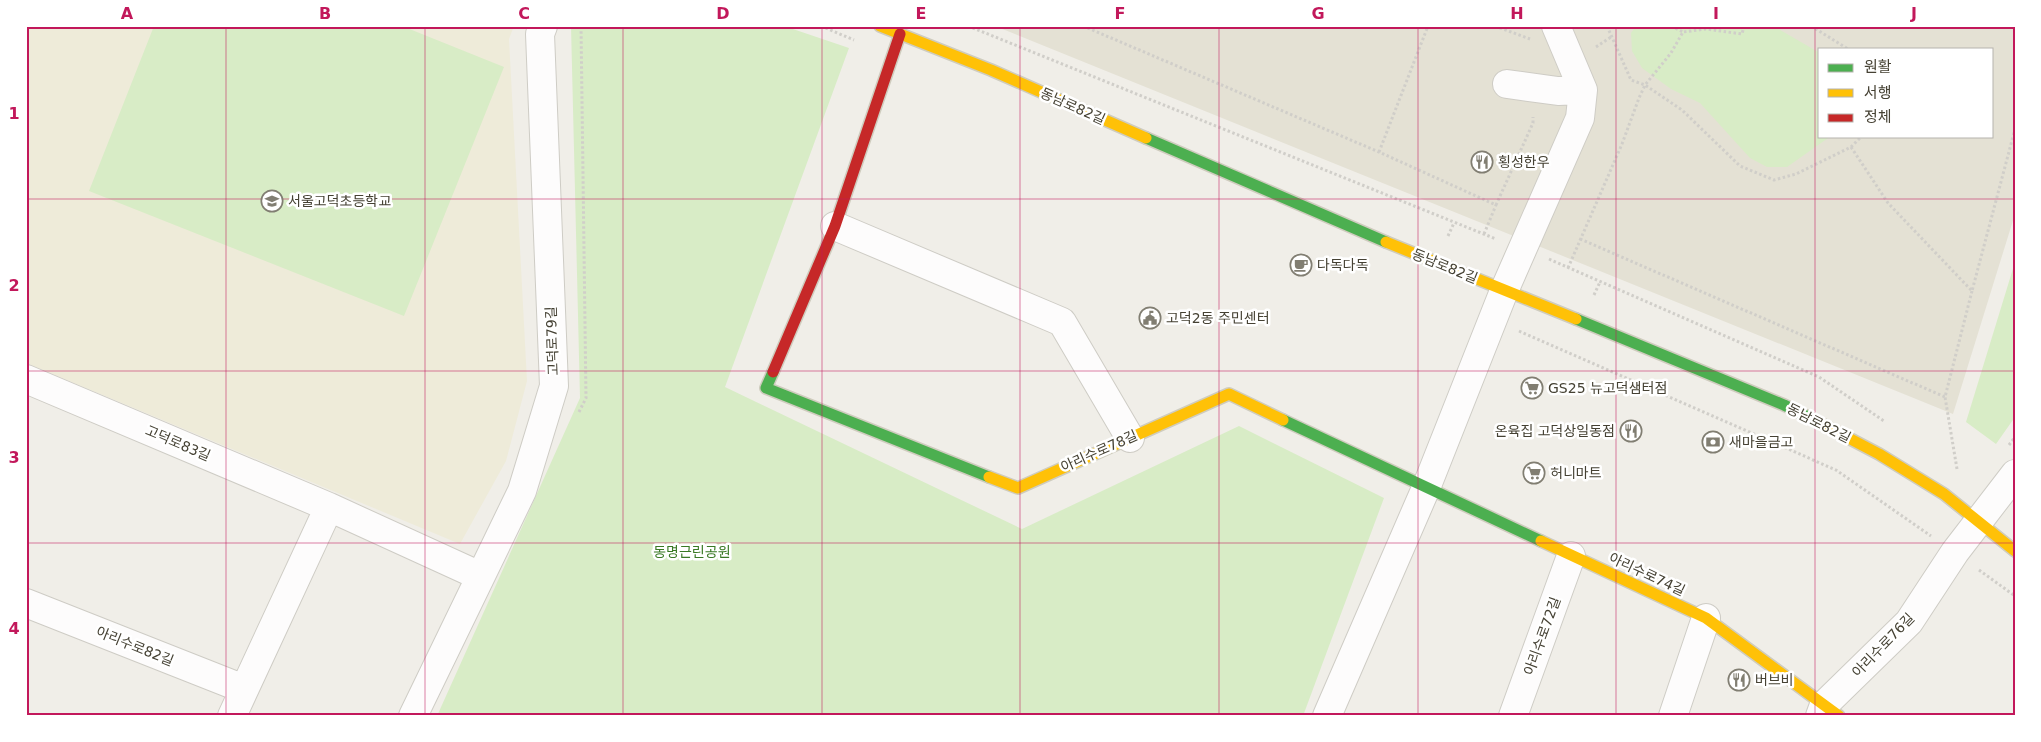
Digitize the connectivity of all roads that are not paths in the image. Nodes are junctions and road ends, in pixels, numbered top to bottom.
1 (543, 26) edge
2 (880, 26) edge
3 (1556, 26) edge
4 (900, 34) junction
5 (1507, 84) dead end
6 (1582, 90) junction
7 (835, 226) junction
8 (1504, 290) junction
9 (26, 379) edge
10 (1130, 438) junction
11 (2015, 474) edge
12 (1426, 488) junction
13 (329, 507) junction
14 (1977, 522) junction
15 (2015, 551) edge
16 (1571, 556) junction
17 (480, 576) junction
18 (26, 603) edge
19 (1706, 618) junction
20 (244, 689) junction
21 (1828, 712) edge
22 (232, 716) edge
23 (413, 716) edge
24 (1327, 716) edge
25 (1513, 716) edge
26 (1672, 716) edge

1 - 17 street, 고덕로79길
2 - 4 street, 동남로82길
3 - 6 street
4 - 7 street
4 - 8 street, 동남로82길
5 - 6 street
6 - 8 street
7 - 10 street
7 - 10 street, 아리수로78길
8 - 12 street
8 - 14 street, 동남로82길
9 - 13 street, 고덕로83길
10 - 12 street, 아리수로78길
11 - 14 street
12 - 16 street, 아리수로74길
12 - 24 street
13 - 17 street, 고덕로83길
13 - 20 street
14 - 15 street, 동남로82길
14 - 21 street, 아리수로76길
16 - 19 street, 아리수로74길
16 - 25 street, 아리수로72길
17 - 23 street, 고덕로79길
18 - 20 street, 아리수로82길
19 - 21 street, 아리수로74길
19 - 26 street
20 - 22 street

